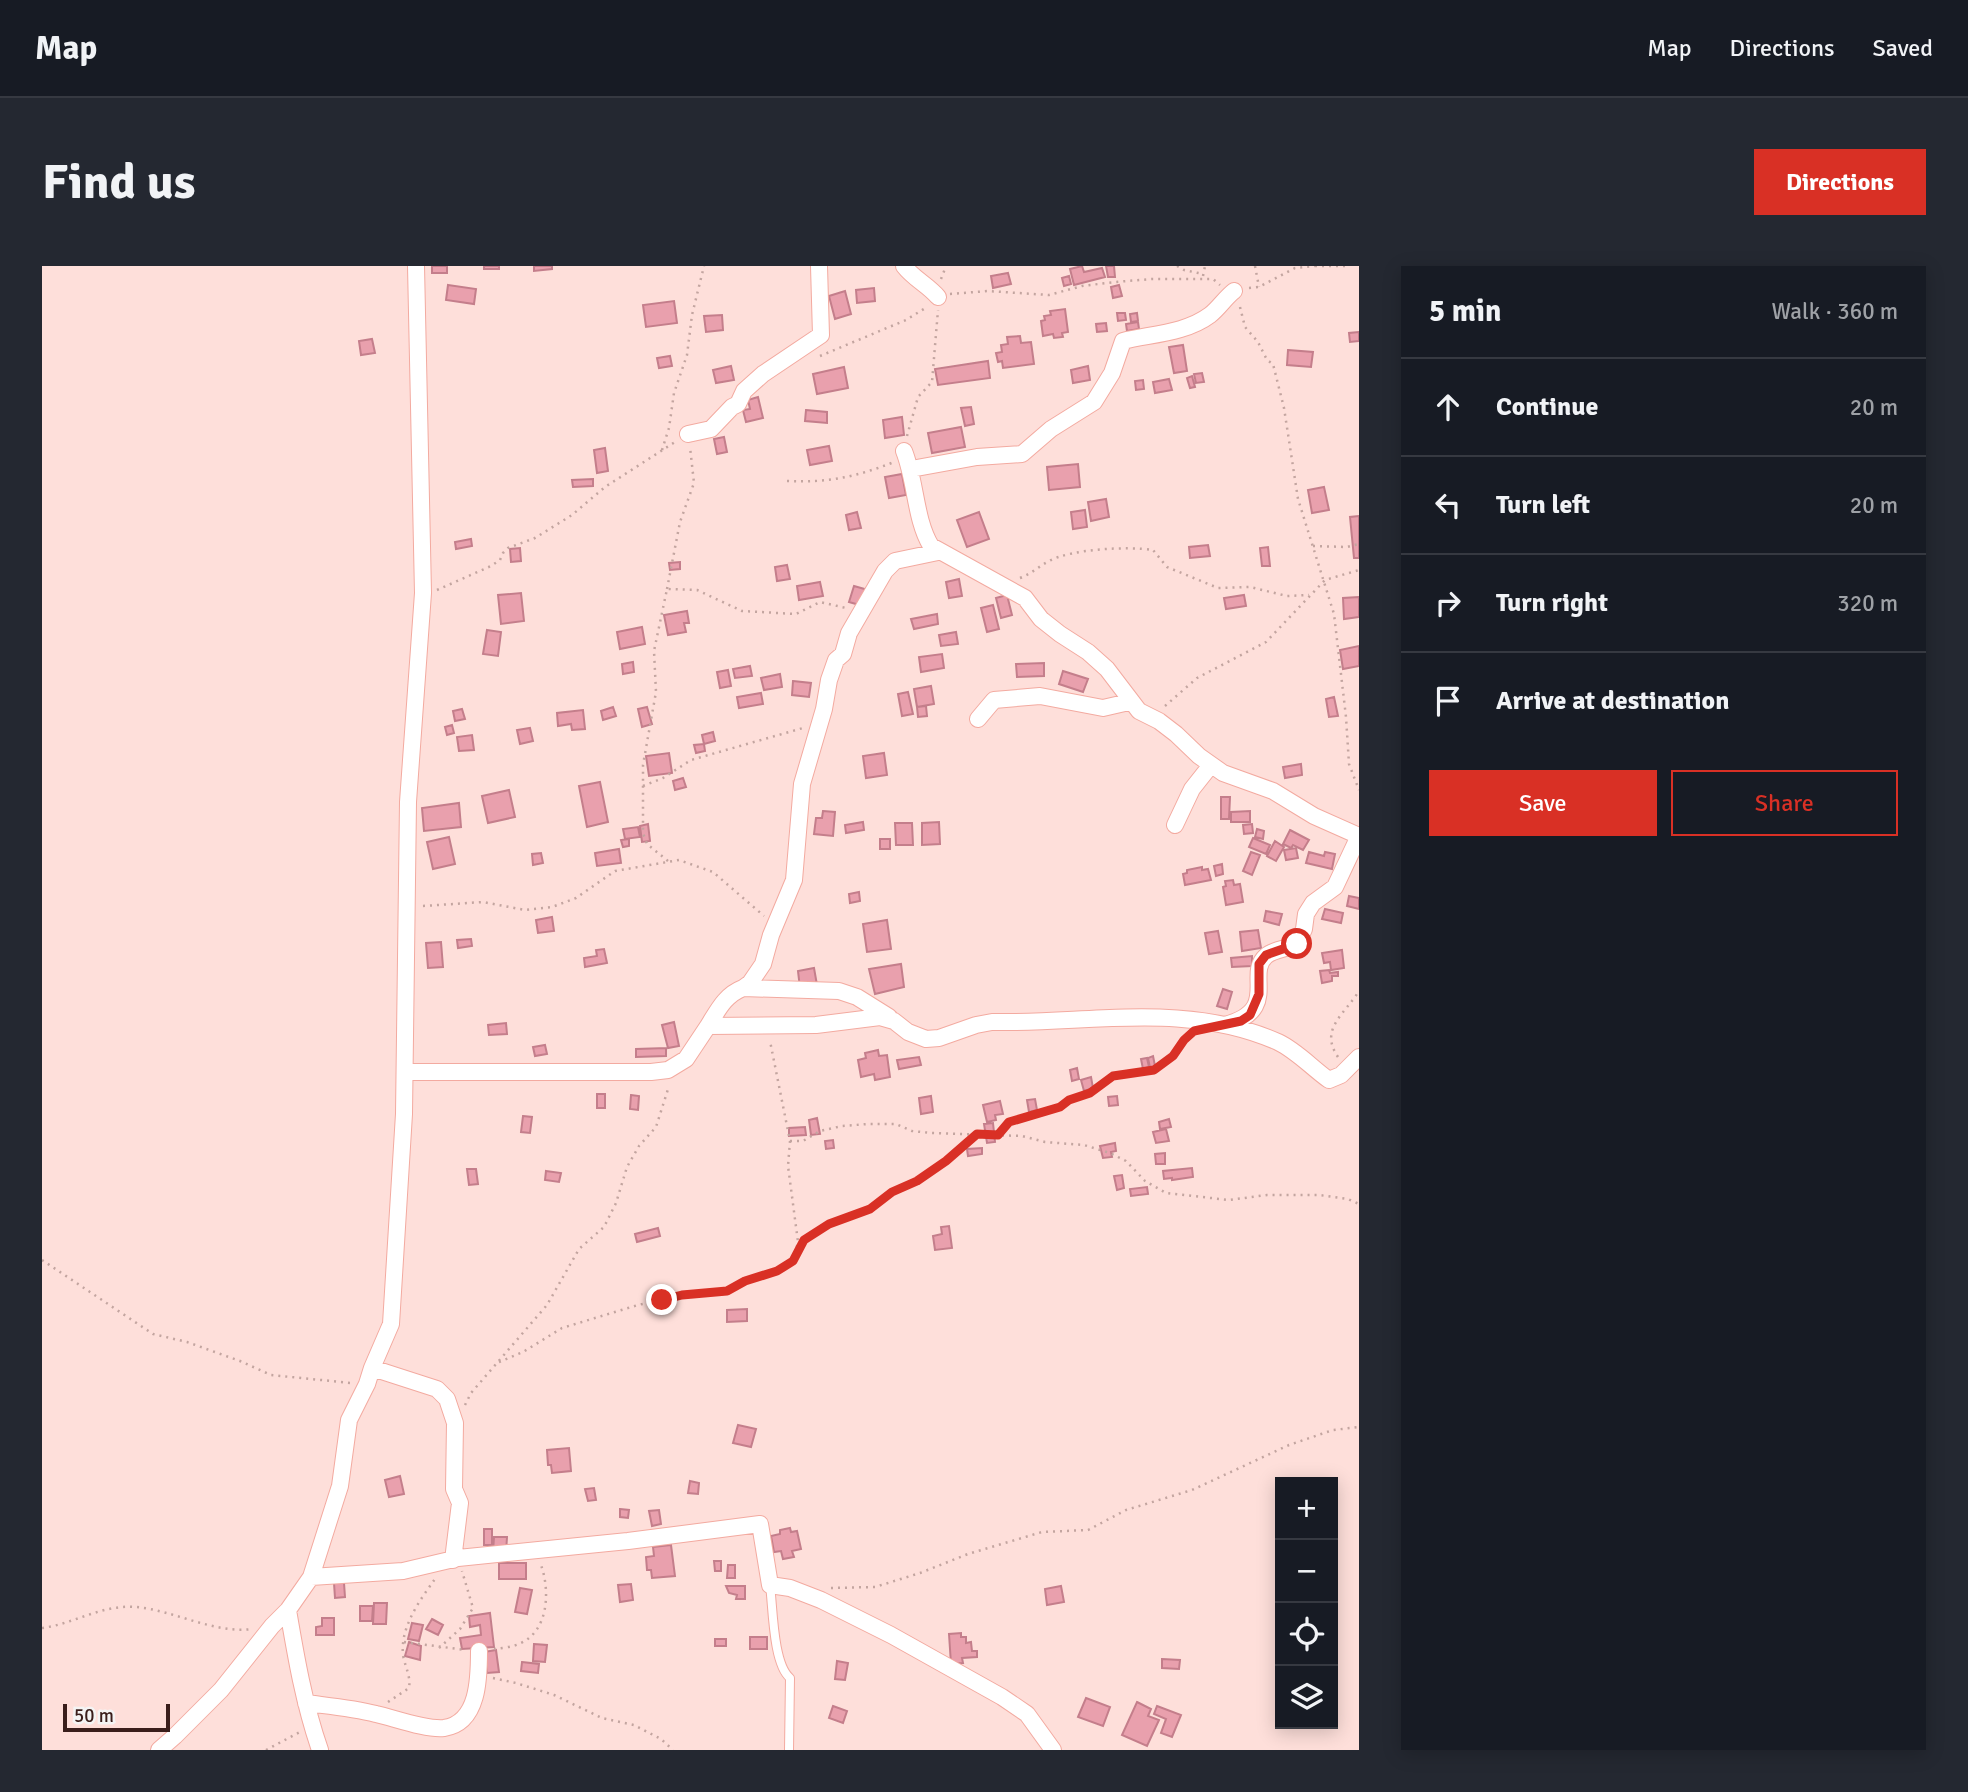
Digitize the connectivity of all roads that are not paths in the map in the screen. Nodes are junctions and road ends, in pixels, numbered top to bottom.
1 (416, 266) edge
2 (819, 266) edge
3 (904, 266) edge
4 (1234, 291) road end
5 (939, 297) road end
6 (688, 434) road end
7 (904, 451) road end
8 (911, 469) junction
9 (938, 552) junction
10 (1129, 702) junction
11 (978, 719) dead end
12 (1211, 765) junction
13 (1175, 825) dead end
14 (1359, 836) edge
15 (743, 988) junction
16 (894, 1021) junction
17 (1225, 1025) junction
18 (708, 1026) junction
19 (1353, 1062) edge
20 (405, 1072) junction
21 (372, 1368) junction
22 (453, 1560) junction
23 (311, 1577) junction
24 (770, 1585) junction
25 (288, 1610) junction
26 (479, 1651) road end
27 (306, 1703) junction
28 (159, 1750) edge
29 (320, 1750) edge
30 (789, 1750) edge
31 (1053, 1750) edge

1 - 20 street
2 - 6 street
3 - 5 street
4 - 8 street
7 - 8 street
8 - 9 street
9 - 10 street
9 - 15 street
10 - 11 street
10 - 12 street
12 - 13 street
12 - 14 street
14 - 17 street
15 - 16 street
15 - 18 street
16 - 17 street
16 - 18 street
17 - 19 street
18 - 20 street
20 - 21 street
21 - 22 street
21 - 23 street
22 - 23 street
22 - 24 street
23 - 25 street
24 - 30 lane
24 - 31 street
25 - 27 street
25 - 28 street
26 - 27 street
27 - 29 street

